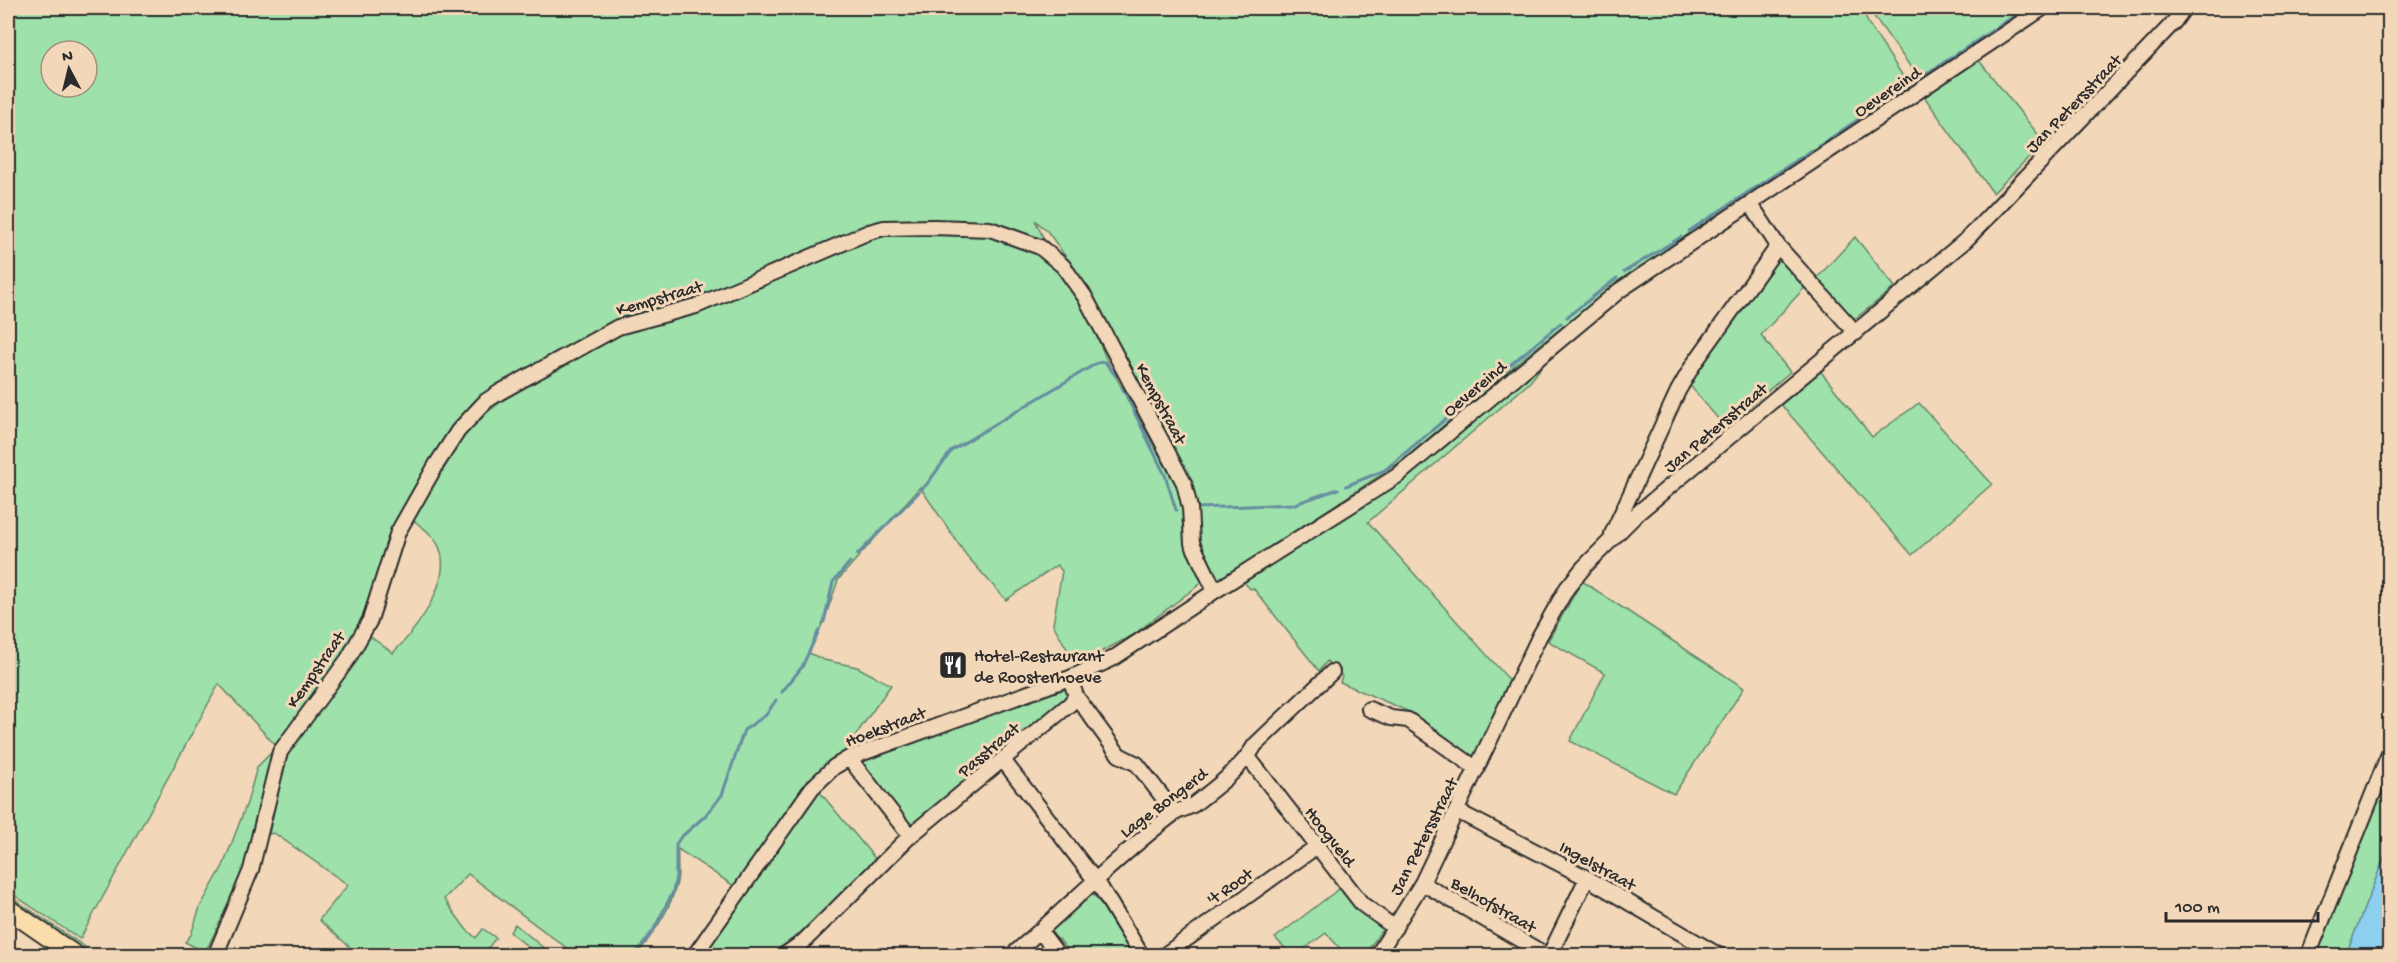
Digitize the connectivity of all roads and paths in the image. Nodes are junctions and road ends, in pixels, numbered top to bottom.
1 (2043, 8) edge
2 (2184, 8) edge
3 (1750, 203) junction
4 (1778, 246) junction
5 (1856, 333) junction
6 (1608, 541) junction
7 (1215, 591) junction
8 (1332, 672) dead end
9 (1070, 678) junction
10 (1076, 696) junction
11 (1369, 709) dead end
12 (2390, 751) edge
13 (1248, 757) junction
14 (849, 758) junction
15 (1003, 760) junction
16 (1477, 770) junction
17 (1457, 811) junction
18 (1175, 813) junction
19 (910, 836) junction
20 (1316, 847) junction
21 (1587, 878) junction
22 (1096, 882) junction
23 (1422, 883) junction
24 (8, 909) edge
25 (1395, 928) junction
26 (1040, 931) junction
27 (76, 956) edge
28 (215, 956) edge
29 (694, 956) edge
30 (783, 956) edge
31 (1011, 956) edge
32 (1059, 956) edge
33 (1142, 956) edge
34 (1163, 956) edge
35 (1377, 956) edge
36 (1548, 956) edge
37 (1720, 956) edge
38 (2308, 956) edge

1 - 3 street, Oevereind
2 - 5 street, Jan Petersstraat
3 - 4 street
3 - 7 street, Oevereind
4 - 5 street
4 - 6 street
5 - 6 street, Jan Petersstraat
6 - 16 street, Jan Petersstraat
7 - 9 street
7 - 28 street, Kempstraat
8 - 13 street, Lage Bongerd
9 - 10 street
9 - 14 street, Hoekstraat
10 - 15 street, Passtraat
10 - 18 street
11 - 16 street
12 - 38 street
13 - 18 street, Lage Bongerd
13 - 20 street, Hoogveld
14 - 19 street
14 - 29 street, Hoekstraat
15 - 19 street, Passtraat
15 - 22 street
16 - 17 street, Jan Petersstraat
17 - 21 street, Ingelstraat
17 - 23 street, Jan Petersstraat
18 - 22 street, Lage Bongerd
19 - 30 street, Passtraat
20 - 25 street, Hoogveld
20 - 34 street, 't Root
21 - 36 street
21 - 37 street, Ingelstraat
22 - 26 street, Lage Bongerd
22 - 33 street
23 - 25 street, Jan Petersstraat
23 - 36 street, Belhofstraat
24 - 27 main road
25 - 35 street, Jan Petersstraat
26 - 31 street, Lage Bongerd
26 - 32 street

